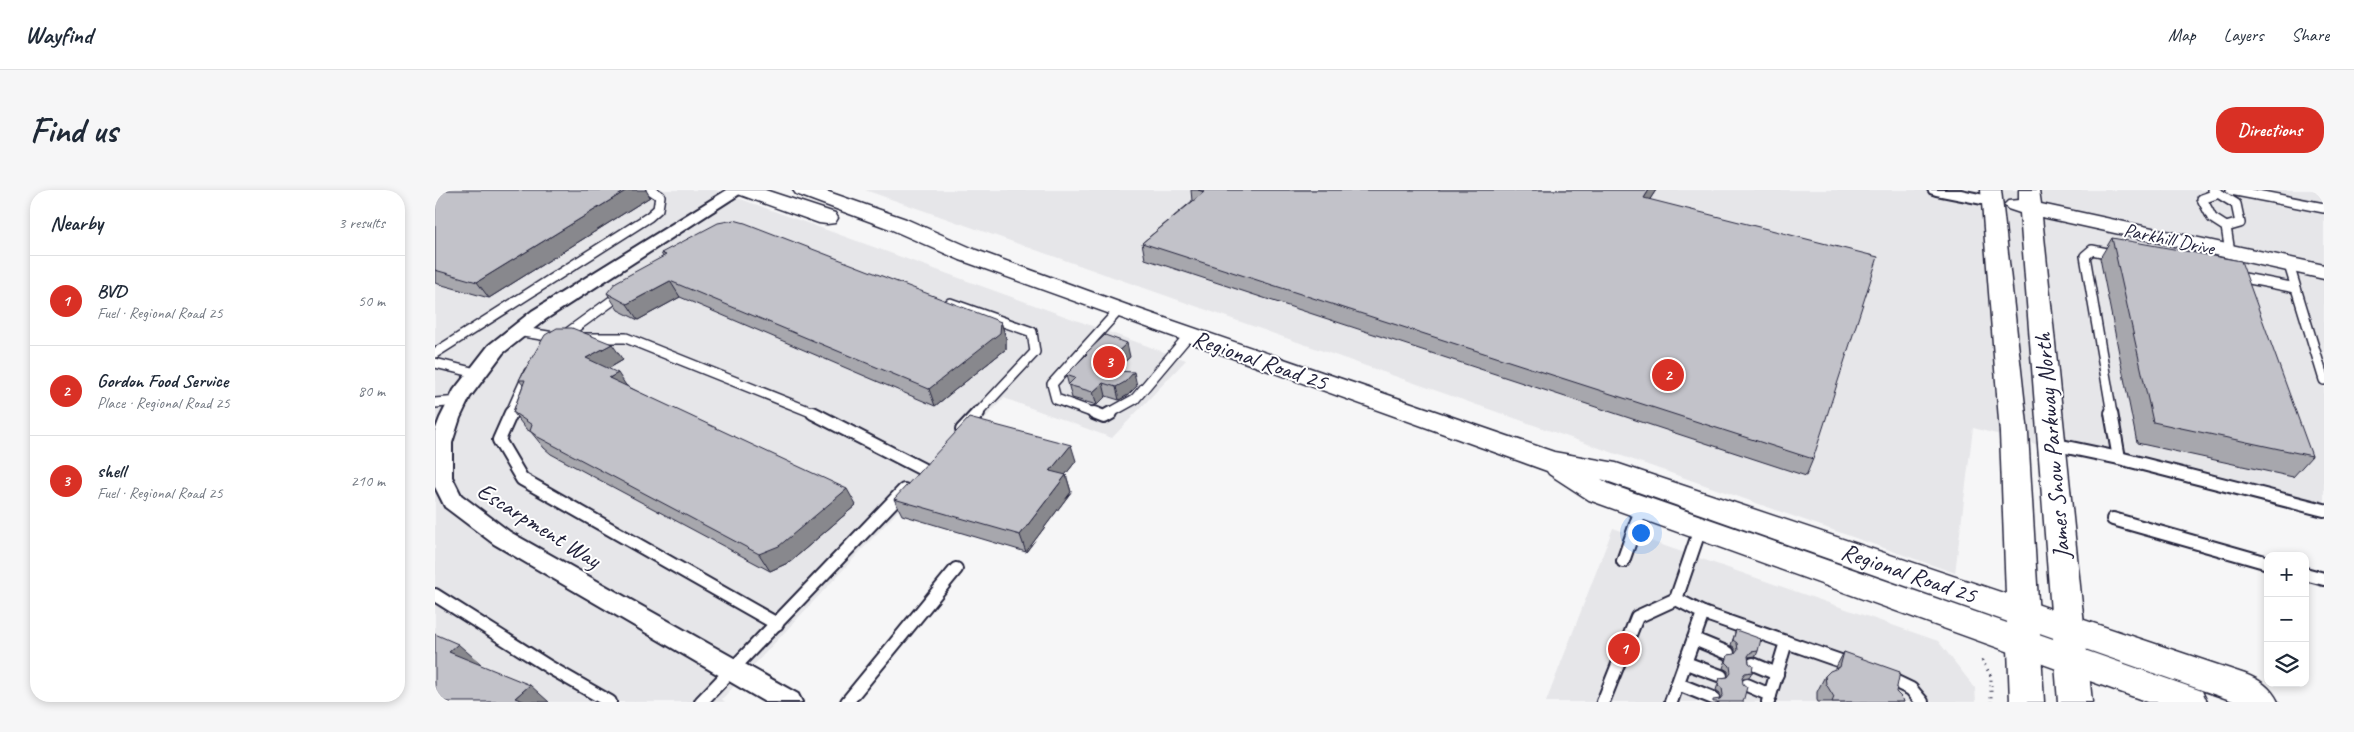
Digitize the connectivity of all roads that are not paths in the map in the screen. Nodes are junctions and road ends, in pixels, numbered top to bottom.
1 (651, 190) edge
2 (738, 190) edge
3 (745, 190) edge
4 (803, 190) edge
5 (1936, 190) edge
6 (2231, 190) edge
7 (2215, 192) edge
8 (2011, 199) edge
9 (2324, 208) edge
10 (2226, 227) junction
11 (2231, 252) junction
12 (968, 255) junction
13 (2129, 257) edge
14 (2289, 264) junction
15 (2324, 272) edge
16 (2221, 274) edge
17 (636, 283) edge
18 (2296, 288) junction
19 (940, 299) edge
20 (1119, 310) junction
21 (517, 331) junction
22 (1189, 335) junction
23 (559, 338) junction
24 (546, 351) edge
25 (435, 353) edge
26 (435, 363) edge
27 (533, 363) edge
28 (476, 373) junction
29 (2324, 380) edge
30 (459, 401) junction
31 (435, 403) edge
32 (957, 435) edge
33 (2052, 444) junction
34 (2119, 458) junction
35 (1552, 462) junction
36 (1642, 507) junction
37 (2324, 510) edge
38 (2113, 519) dead end
39 (1701, 529) junction
40 (1623, 562) dead end
41 (2264, 562) edge
42 (956, 569) dead end
43 (2309, 575) edge
44 (2324, 579) edge
45 (435, 595) edge
46 (1676, 599) junction
47 (1703, 613) junction
48 (777, 624) junction
49 (2023, 627) junction
50 (1694, 639) junction
51 (1786, 642) junction
52 (2070, 644) junction
53 (1728, 653) edge
54 (1685, 663) junction
55 (1753, 664) edge
56 (733, 670) junction
57 (1777, 674) junction
58 (1721, 676) edge
59 (1678, 684) junction
60 (1747, 686) edge
61 (1713, 698) edge
62 (1769, 698) edge
63 (610, 702) edge
64 (701, 702) edge
65 (789, 702) edge
66 (847, 702) edge
67 (1603, 702) edge
68 (1671, 702) edge
69 (1922, 702) edge
70 (2027, 702) edge
71 (2075, 702) edge
72 (2189, 702) edge
73 (2261, 702) edge

1 - 25 lane
2 - 21 street, Escarpment Way
3 - 12 main road, Regional Road 25
4 - 12 main road, Regional Road 25
5 - 8 street
6 - 9 lane
7 - 10 lane
7 - 10 lane
8 - 11 main road, Parkhill Drive
8 - 33 main road, James Snow Parkway North
8 - 49 main road, James Snow Parkway North
10 - 11 lane
11 - 14 main road, Parkhill Drive
12 - 20 main road, Regional Road 25
13 - 34 lane
14 - 15 main road, Parkhill Drive
14 - 18 lane
16 - 18 lane
17 - 23 lane
18 - 29 lane
19 - 32 lane
20 - 22 main road, Regional Road 25
20 - 22 lane
21 - 23 lane
21 - 28 street, Escarpment Way
22 - 35 main road, Regional Road 25
23 - 24 lane
23 - 48 lane
26 - 28 lane
27 - 48 lane
28 - 30 street, Escarpment Way
30 - 31 lane
30 - 56 street, Escarpment Way
33 - 34 lane
33 - 52 main road, James Snow Parkway North
34 - 37 lane
35 - 36 main road, Regional Road 25
35 - 49 main road, Regional Road 25
36 - 39 main road, Regional Road 25
36 - 40 lane
38 - 41 lane
39 - 46 lane
39 - 49 main road, Regional Road 25
42 - 66 lane
43 - 44 lane
45 - 63 lane
46 - 47 lane
46 - 67 lane
47 - 50 lane
47 - 51 lane
48 - 56 lane
49 - 52 main road, Regional Road 25
49 - 70 main road, James Snow Parkway North
50 - 53 lane
50 - 54 lane
51 - 57 lane
51 - 69 lane
52 - 71 main road, James Snow Parkway North
52 - 72 main road, Regional Road 25
52 - 73 main road, Regional Road 25
54 - 58 lane
54 - 59 lane
55 - 57 lane
56 - 64 lane
56 - 65 street, Escarpment Way
57 - 62 lane
59 - 61 lane
59 - 68 lane
60 - 62 lane

